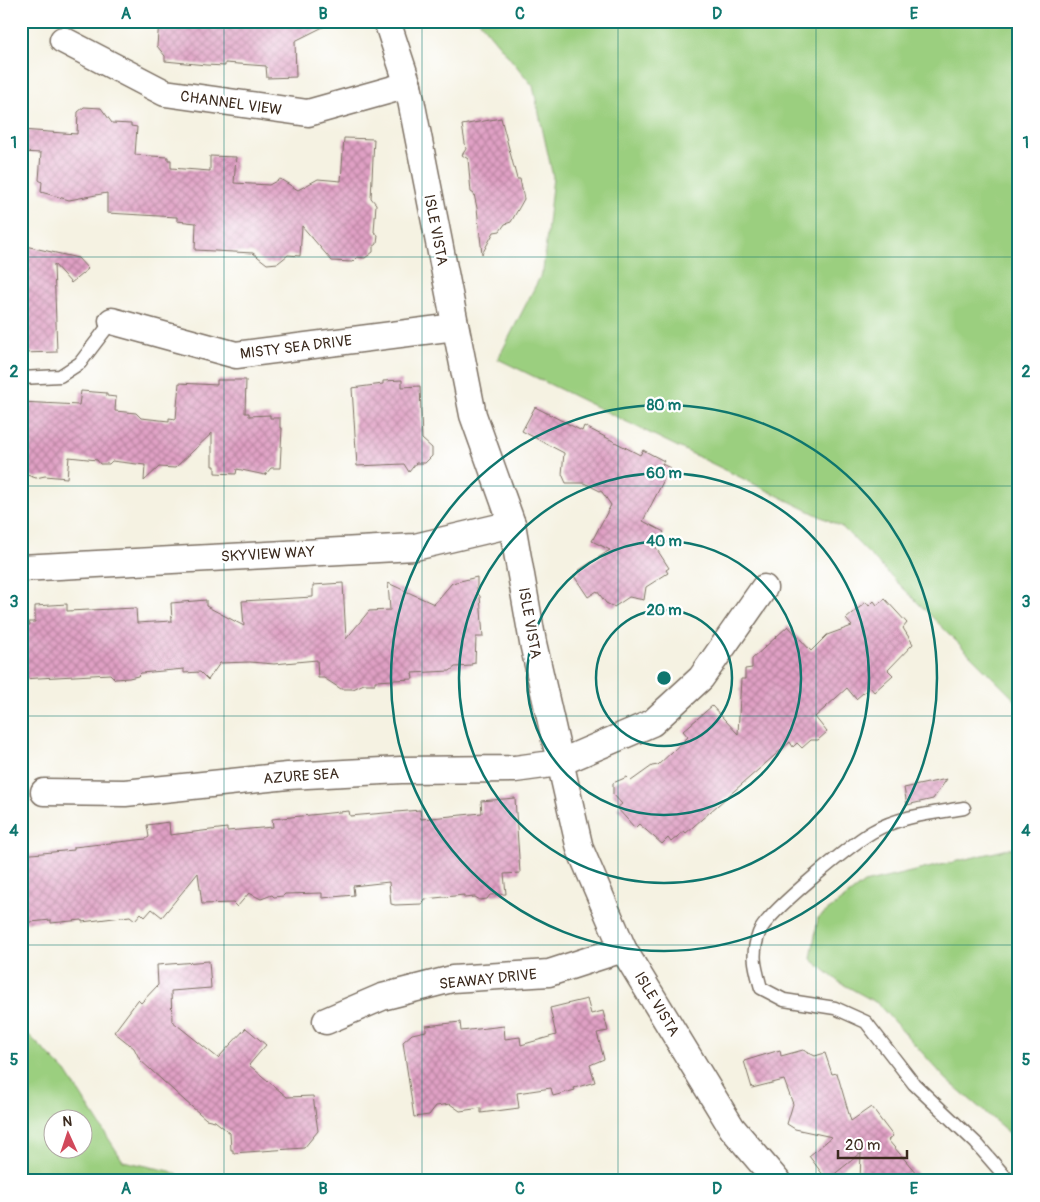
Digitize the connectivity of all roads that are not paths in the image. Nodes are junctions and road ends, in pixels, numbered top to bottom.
1 (387, 21) edge
2 (63, 40) dead end
3 (408, 85) junction
4 (112, 321) joint
5 (455, 327) junction
6 (21, 378) edge
7 (512, 524) junction
8 (21, 568) edge
9 (764, 588) dead end
10 (559, 763) junction
11 (44, 792) dead end
12 (964, 808) dead end
13 (624, 949) junction
14 (326, 1021) dead end
15 (777, 1181) edge
16 (1009, 1181) edge

1 - 3 street, ISLE VISTA
2 - 3 street, CHANNEL VIEW
3 - 5 street, ISLE VISTA
4 - 5 street, MISTY SEA DRIVE
4 - 6 lane
5 - 7 street, ISLE VISTA
7 - 8 street, SKYVIEW WAY
7 - 10 street, ISLE VISTA
9 - 10 street, AZURE SEA
10 - 11 street, AZURE SEA
10 - 13 street, ISLE VISTA
12 - 16 lane
13 - 14 street, SEAWAY DRIVE
13 - 15 street, ISLE VISTA

